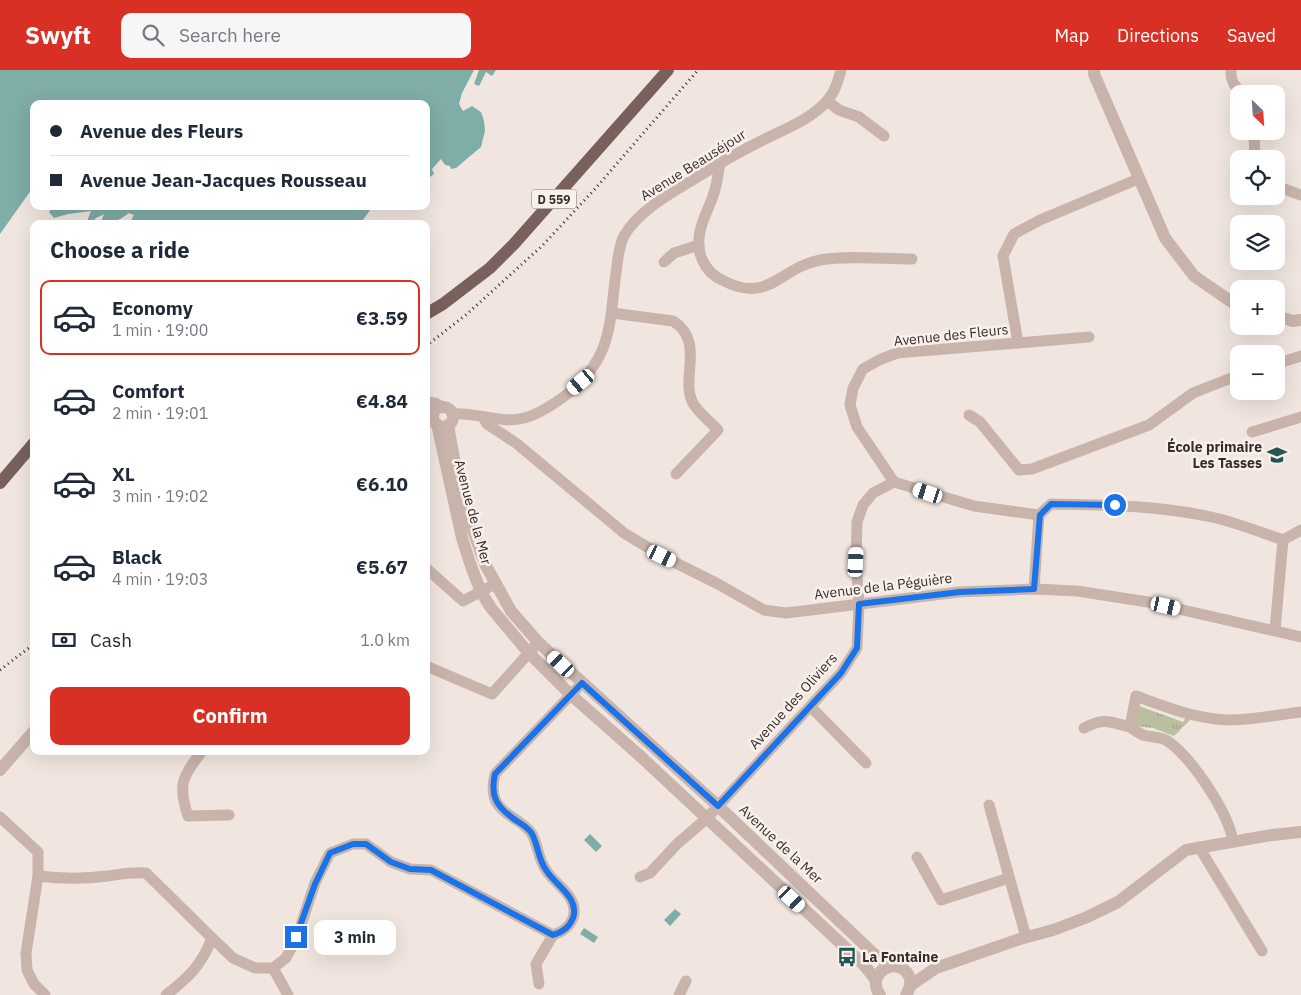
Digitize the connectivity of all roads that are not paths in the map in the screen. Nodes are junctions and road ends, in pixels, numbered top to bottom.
1 (668, 70) edge
2 (841, 70) edge
3 (1094, 70) edge
4 (1232, 70) edge
5 (1235, 85) edge
6 (828, 101) junction
7 (884, 136) dead end
8 (720, 163) junction
9 (1138, 179) junction
10 (1285, 189) edge
11 (1301, 195) edge
12 (699, 245) junction
13 (912, 259) dead end
14 (664, 262) dead end
15 (1230, 301) edge
16 (430, 312) edge
17 (612, 313) junction
18 (1285, 318) edge
19 (1301, 320) edge
20 (1089, 336) dead end
21 (1018, 343) junction
22 (1301, 356) edge
23 (1285, 361) edge
24 (1230, 379) edge
25 (430, 403) edge
26 (969, 415) dead end
27 (483, 417) junction
28 (1301, 417) edge
29 (440, 419) edge
30 (515, 419) junction
31 (1252, 432) dead end
32 (516, 443) junction
33 (30, 448) edge
34 (676, 474) dead end
35 (0, 482) edge
36 (894, 482) junction
37 (1040, 515) junction
38 (1301, 530) edge
39 (1284, 540) junction
40 (430, 572) edge
41 (495, 584) junction
42 (1034, 589) junction
43 (481, 592) junction
44 (859, 604) junction
45 (1274, 630) junction
46 (1301, 637) edge
47 (538, 642) junction
48 (528, 652) junction
49 (430, 668) edge
50 (582, 683) junction
51 (570, 694) junction
52 (811, 707) junction
53 (1301, 712) edge
54 (1130, 727) junction
55 (1084, 728) dead end
56 (30, 736) edge
57 (199, 755) edge
58 (866, 762) dead end
59 (0, 770) edge
60 (989, 805) dead end
61 (718, 806) junction
62 (229, 815) dead end
63 (0, 817) edge
64 (706, 819) junction
65 (1301, 832) edge
66 (1232, 838) junction
67 (1199, 847) junction
68 (917, 857) dead end
69 (38, 876) junction
70 (640, 876) dead end
71 (1010, 878) junction
72 (1100, 910) junction
73 (553, 935) junction
74 (1026, 937) junction
75 (212, 938) junction
76 (1262, 951) dead end
77 (891, 966) junction
78 (273, 968) junction
79 (936, 968) junction
80 (905, 971) junction
81 (686, 981) dead end
82 (539, 984) dead end
83 (876, 989) edge
84 (911, 991) edge
85 (45, 995) edge
86 (166, 995) edge
87 (288, 995) edge
88 (679, 995) edge

1 - 16 main road, D 559
2 - 6 street, Avenue Beauséjour
3 - 9 street
4 - 5 street
6 - 7 street
6 - 8 street, Avenue Beauséjour
8 - 12 street
8 - 17 street, Avenue Beauséjour
9 - 15 street
9 - 21 street, Avenue des Fleurs
10 - 11 street
12 - 13 street
12 - 14 street
17 - 30 street, Avenue Beauséjour
17 - 34 street
18 - 19 street
20 - 21 street
21 - 36 street, Avenue des Fleurs
22 - 23 street
24 - 26 street
25 - 29 street
27 - 29 street
27 - 30 street, Avenue Beauséjour
27 - 32 street, Avenue de la Péguière
28 - 31 street
29 - 41 street, Avenue de la Mer
29 - 43 street, Avenue de la Mer
30 - 32 street
32 - 44 street, Avenue de la Péguière
33 - 35 main road
36 - 37 street
36 - 44 street, Avenue des Oliviers
37 - 39 street
37 - 42 street
38 - 39 street
39 - 45 street
40 - 43 street
41 - 43 street
41 - 47 street, Avenue de la Mer
42 - 44 street, Avenue de la Péguière
42 - 45 street, Avenue de la Péguière
43 - 48 street, Avenue de la Mer
44 - 52 street, Avenue des Oliviers
45 - 46 street, Avenue de la Péguière
47 - 48 street
47 - 50 street, Avenue de la Mer
48 - 49 street
48 - 51 street, Avenue de la Mer
50 - 51 street
50 - 61 street, Avenue de la Mer
51 - 64 street, Avenue de la Mer
51 - 73 street
52 - 58 street
52 - 61 street, Avenue des Oliviers
53 - 54 street
54 - 55 street
54 - 66 street
56 - 59 street
57 - 62 street
60 - 71 street
61 - 64 street, Avenue des Oliviers
61 - 77 street, Avenue de la Mer
63 - 69 street
64 - 70 street, Avenue des Oliviers
64 - 83 street, Avenue de la Mer
65 - 66 street
66 - 67 street
66 - 72 street
67 - 72 street
67 - 76 street
68 - 71 street
69 - 75 street
69 - 85 street
71 - 74 street
72 - 74 street
73 - 78 street
73 - 82 street
74 - 79 street
75 - 78 street
75 - 86 street
77 - 80 street, Avenue de la Mer
77 - 83 street
78 - 87 street
79 - 80 street
79 - 84 street
80 - 84 street
81 - 88 street

